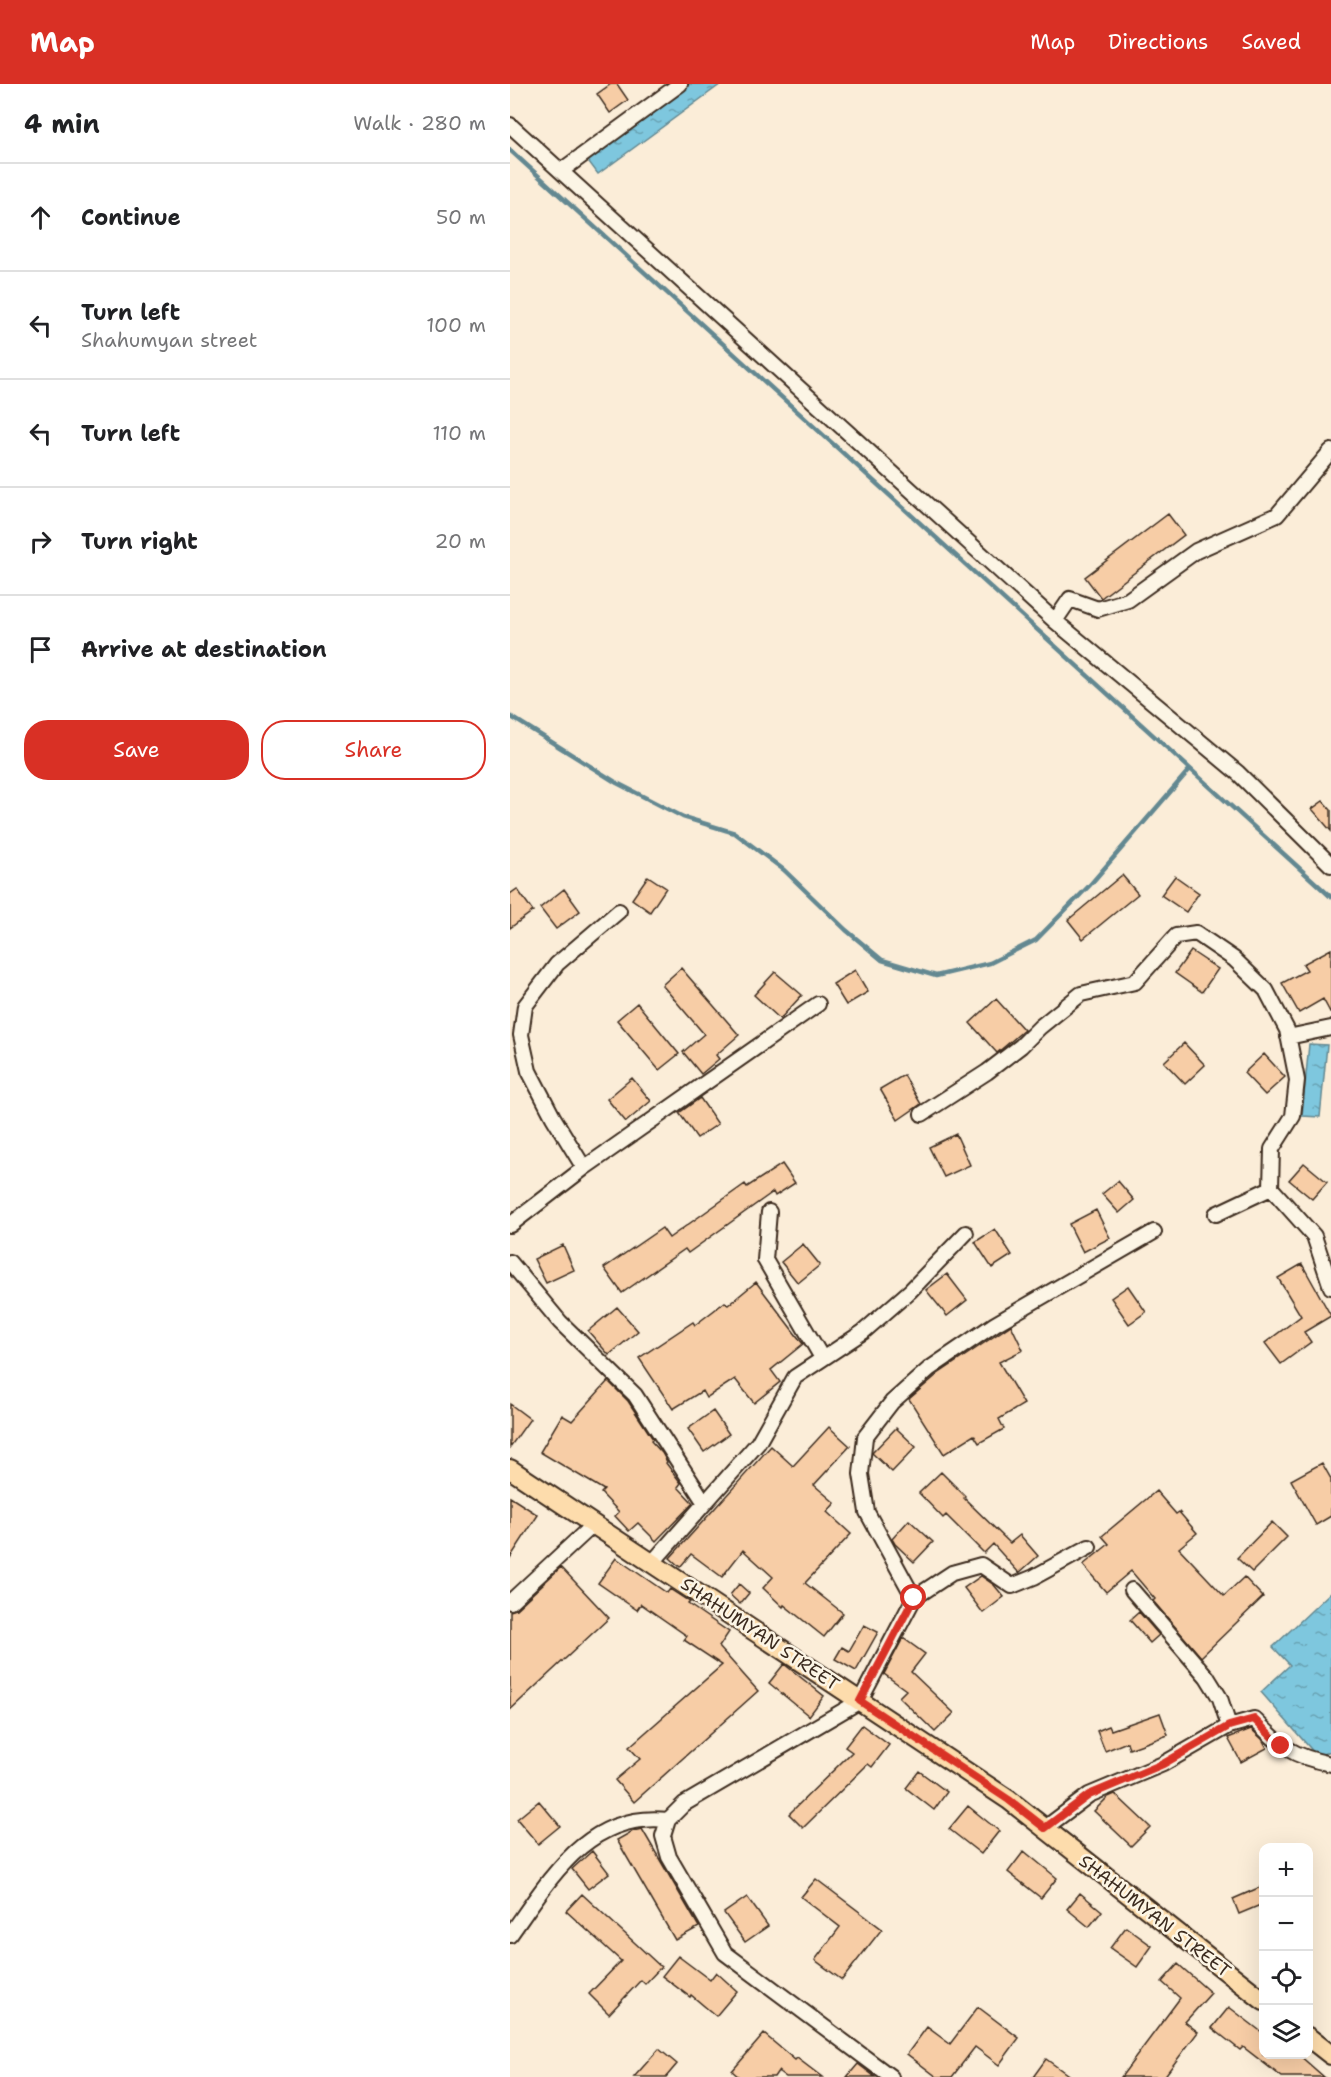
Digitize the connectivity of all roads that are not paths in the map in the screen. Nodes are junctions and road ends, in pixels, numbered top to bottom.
1 (680, 84) edge
2 (510, 125) edge
3 (561, 171) junction
4 (1331, 451) edge
5 (1055, 621) junction
6 (1331, 865) edge
7 (619, 911) dead end
8 (818, 1004) dead end
9 (1331, 1028) edge
10 (1288, 1037) junction
11 (922, 1114) dead end
12 (584, 1168) junction
13 (1271, 1188) junction
14 (769, 1212) dead end
15 (1216, 1214) dead end
16 (510, 1225) edge
17 (966, 1233) dead end
18 (1154, 1233) dead end
19 (510, 1262) edge
20 (1331, 1287) edge
21 (822, 1358) junction
22 (510, 1469) edge
23 (705, 1503) junction
24 (594, 1524) junction
25 (1089, 1547) dead end
26 (652, 1563) junction
27 (1132, 1590) dead end
28 (914, 1598) junction
29 (510, 1602) edge
30 (860, 1701) junction
31 (1229, 1726) junction
32 (1331, 1764) edge
33 (668, 1820) junction
34 (1045, 1828) junction
35 (510, 1935) edge
36 (1259, 1998) edge
37 (1313, 2041) edge
38 (1331, 2055) edge
39 (891, 2077) edge

1 - 3 street
2 - 3 street
3 - 5 street
4 - 5 street
5 - 6 street
7 - 12 street
8 - 12 street
9 - 10 street
10 - 11 street
10 - 13 street
12 - 16 street
13 - 15 street
13 - 20 street
14 - 21 street
17 - 21 street
18 - 28 street
19 - 23 street
21 - 23 street
22 - 24 main road, SHAHUMYAN STREET
23 - 26 street
24 - 26 main road, SHAHUMYAN STREET
24 - 29 street
25 - 28 street
26 - 30 main road, SHAHUMYAN STREET
27 - 31 street
28 - 30 street
30 - 33 street
30 - 34 main road, SHAHUMYAN STREET
31 - 32 street
31 - 34 street
33 - 35 street
33 - 39 street
34 - 36 main road, SHAHUMYAN STREET
37 - 38 main road

